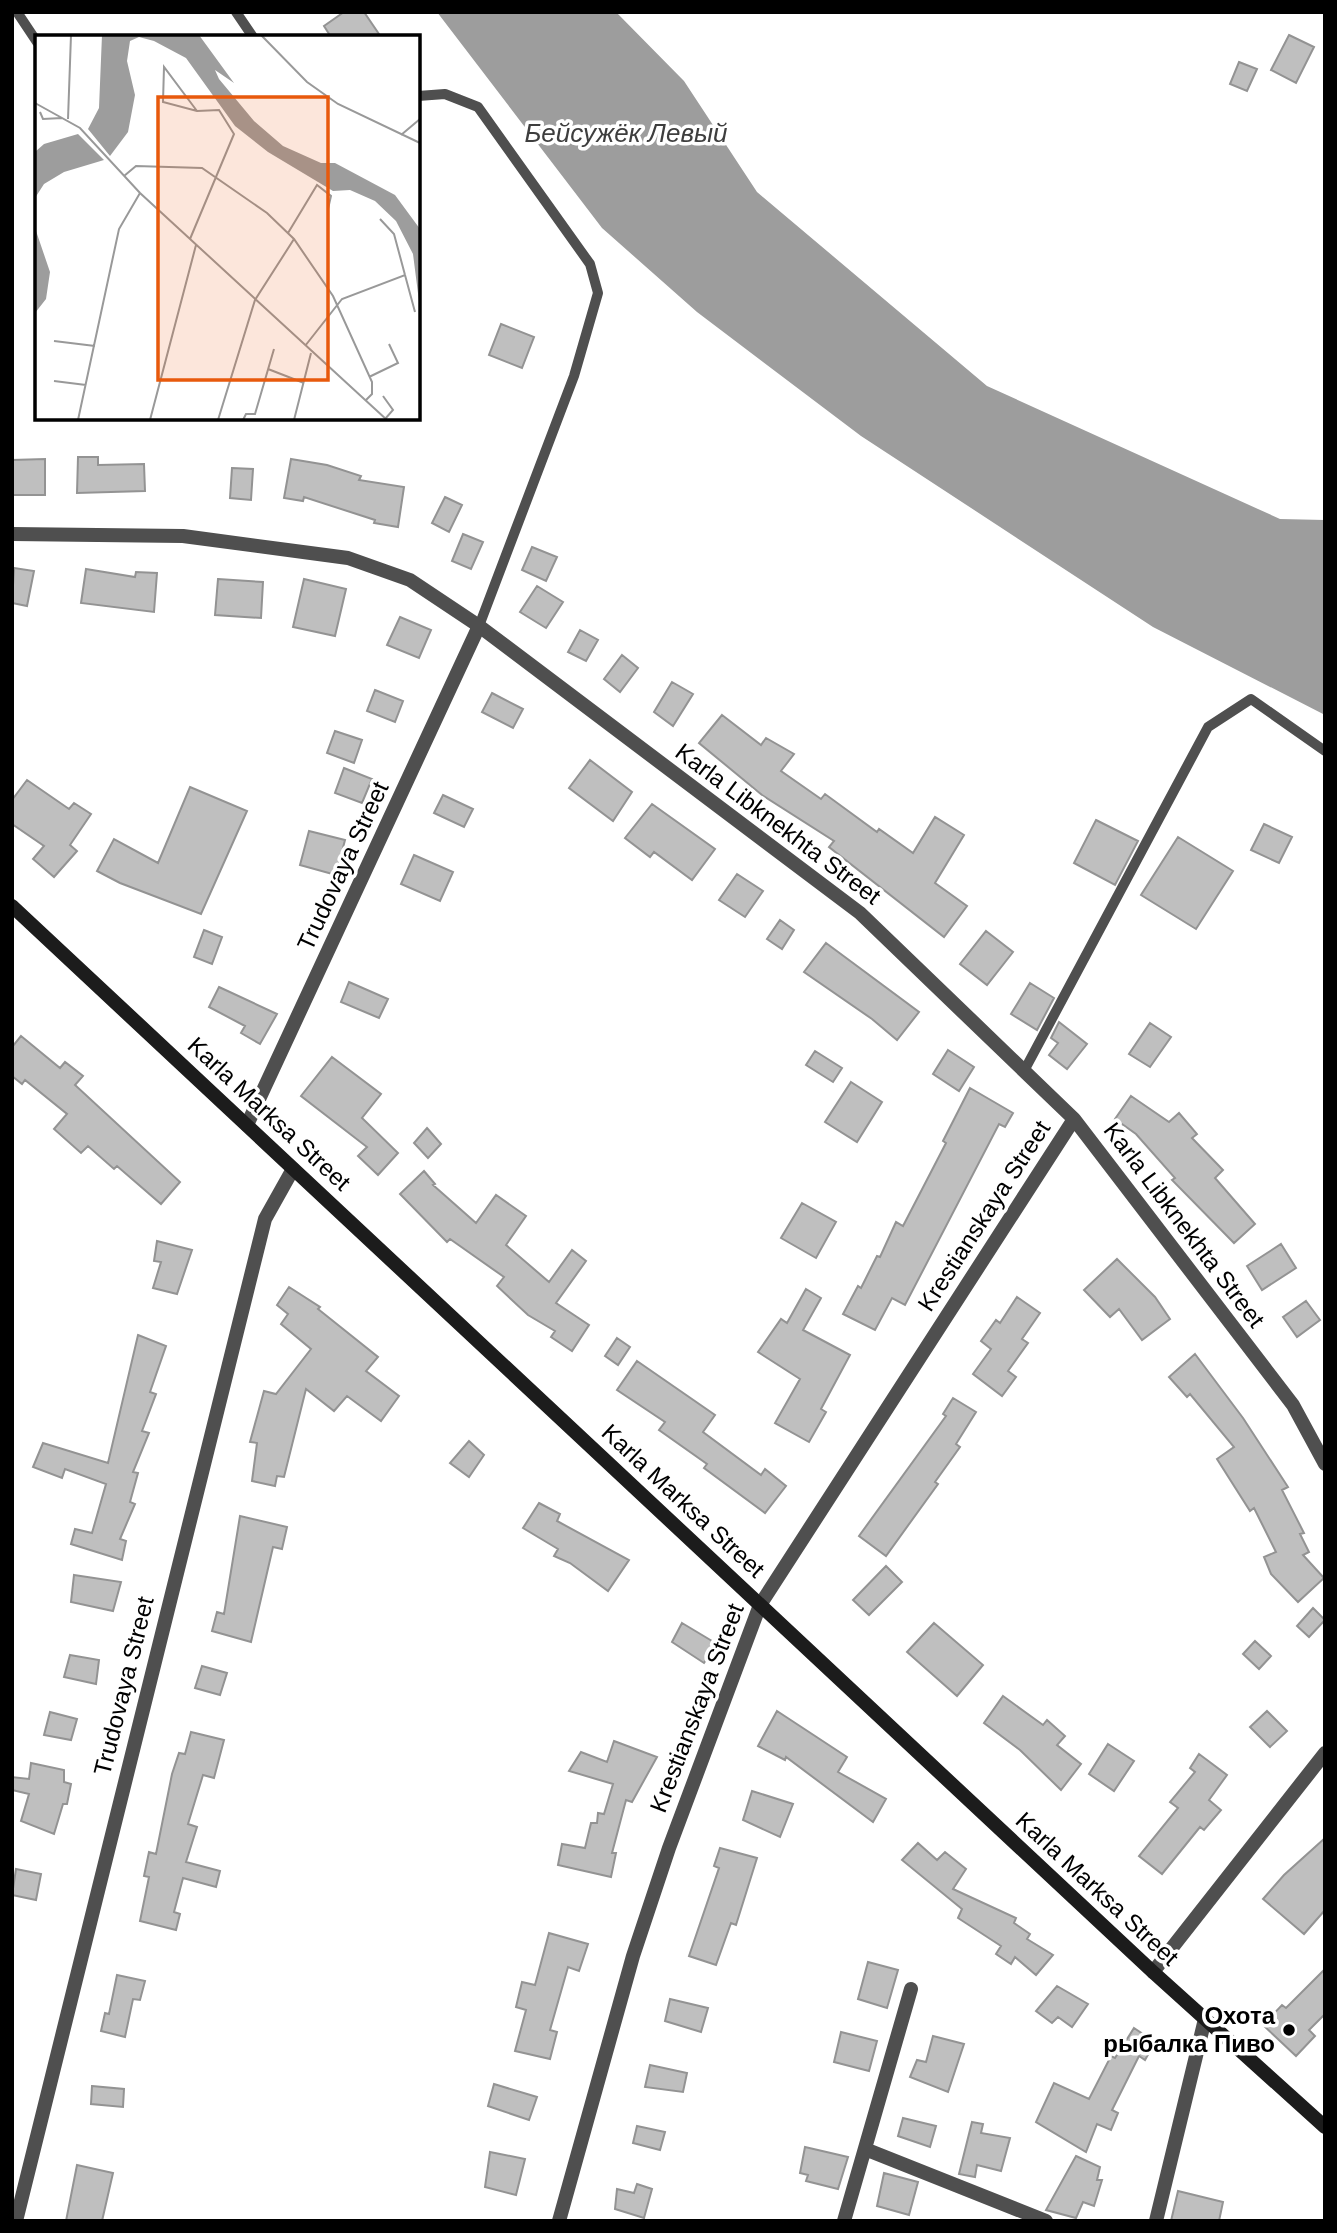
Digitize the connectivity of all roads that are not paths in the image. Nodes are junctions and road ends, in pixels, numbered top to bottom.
1 (17, 12) edge
2 (236, 12) edge
3 (252, 35) edge
4 (35, 39) edge
5 (420, 96) edge
6 (12, 534) edge
7 (480, 626) junction
8 (1325, 751) edge
9 (12, 906) edge
10 (1024, 1071) junction
11 (1074, 1119) junction
12 (247, 1125) junction
13 (293, 1169) junction
14 (1325, 1464) edge
15 (760, 1605) junction
16 (1325, 1753) edge
17 (1153, 1972) junction
18 (911, 1989) dead end
19 (1205, 2019) junction
20 (1325, 2127) edge
21 (865, 2149) junction
22 (16, 2221) edge
23 (559, 2221) edge
24 (844, 2221) edge
25 (1046, 2221) edge
26 (1156, 2221) edge

1 - 4 lane
2 - 3 lane
5 - 7 lane
6 - 7 street, Karla Libknekhta Street
7 - 10 street, Karla Libknekhta Street
7 - 12 street, Trudovaya Street
8 - 10 lane
9 - 12 main road, Karla Marksa Street
10 - 11 street, Karla Libknekhta Street
11 - 14 street, Karla Libknekhta Street
11 - 15 street, Krestianskaya Street
12 - 13 main road, Karla Marksa Street
13 - 15 main road, Karla Marksa Street
13 - 22 street, Trudovaya Street
15 - 17 main road, Karla Marksa Street
15 - 23 street, Krestianskaya Street
16 - 17 street
17 - 19 main road, Karla Marksa Street
18 - 21 street
19 - 20 main road, Karla Marksa Street
19 - 26 street
21 - 24 street
21 - 25 street

